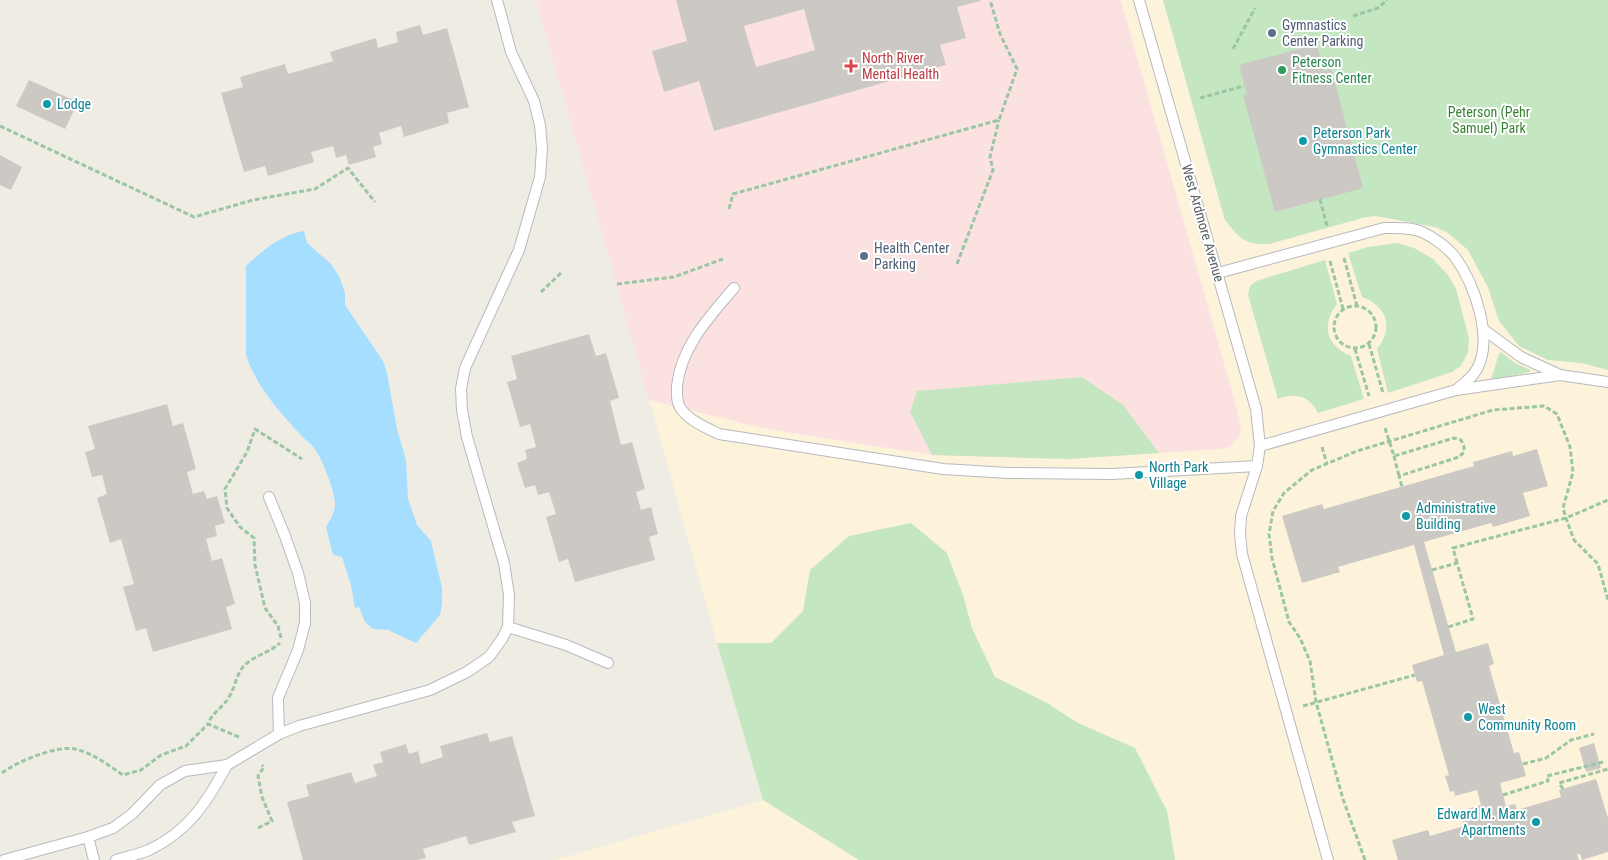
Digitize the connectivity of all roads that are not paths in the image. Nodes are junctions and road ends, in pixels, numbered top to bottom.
1 (497, 0) edge
2 (1139, 0) edge
3 (1218, 273) junction
4 (734, 288) dead end
5 (1483, 329) junction
6 (1560, 376) junction
7 (1608, 382) edge
8 (1456, 390) junction
9 (1260, 446) junction
10 (1257, 466) junction
11 (269, 497) dead end
12 (508, 627) junction
13 (608, 663) dead end
14 (279, 734) junction
15 (227, 765) junction
16 (88, 837) junction
17 (4, 860) edge
18 (94, 860) edge
19 (116, 860) edge
20 (1328, 860) edge

1 - 12 lane
2 - 3 lane, West Ardmore Avenue
3 - 5 lane
3 - 9 lane, West Ardmore Avenue
4 - 10 lane
5 - 6 lane
5 - 8 lane
6 - 7 lane
6 - 8 lane
8 - 9 lane
9 - 10 lane, West Ardmore Avenue
10 - 20 lane, West Ardmore Avenue
11 - 14 lane
12 - 13 lane
12 - 14 lane
14 - 15 lane
15 - 16 lane
15 - 19 lane
16 - 17 lane
16 - 18 lane

